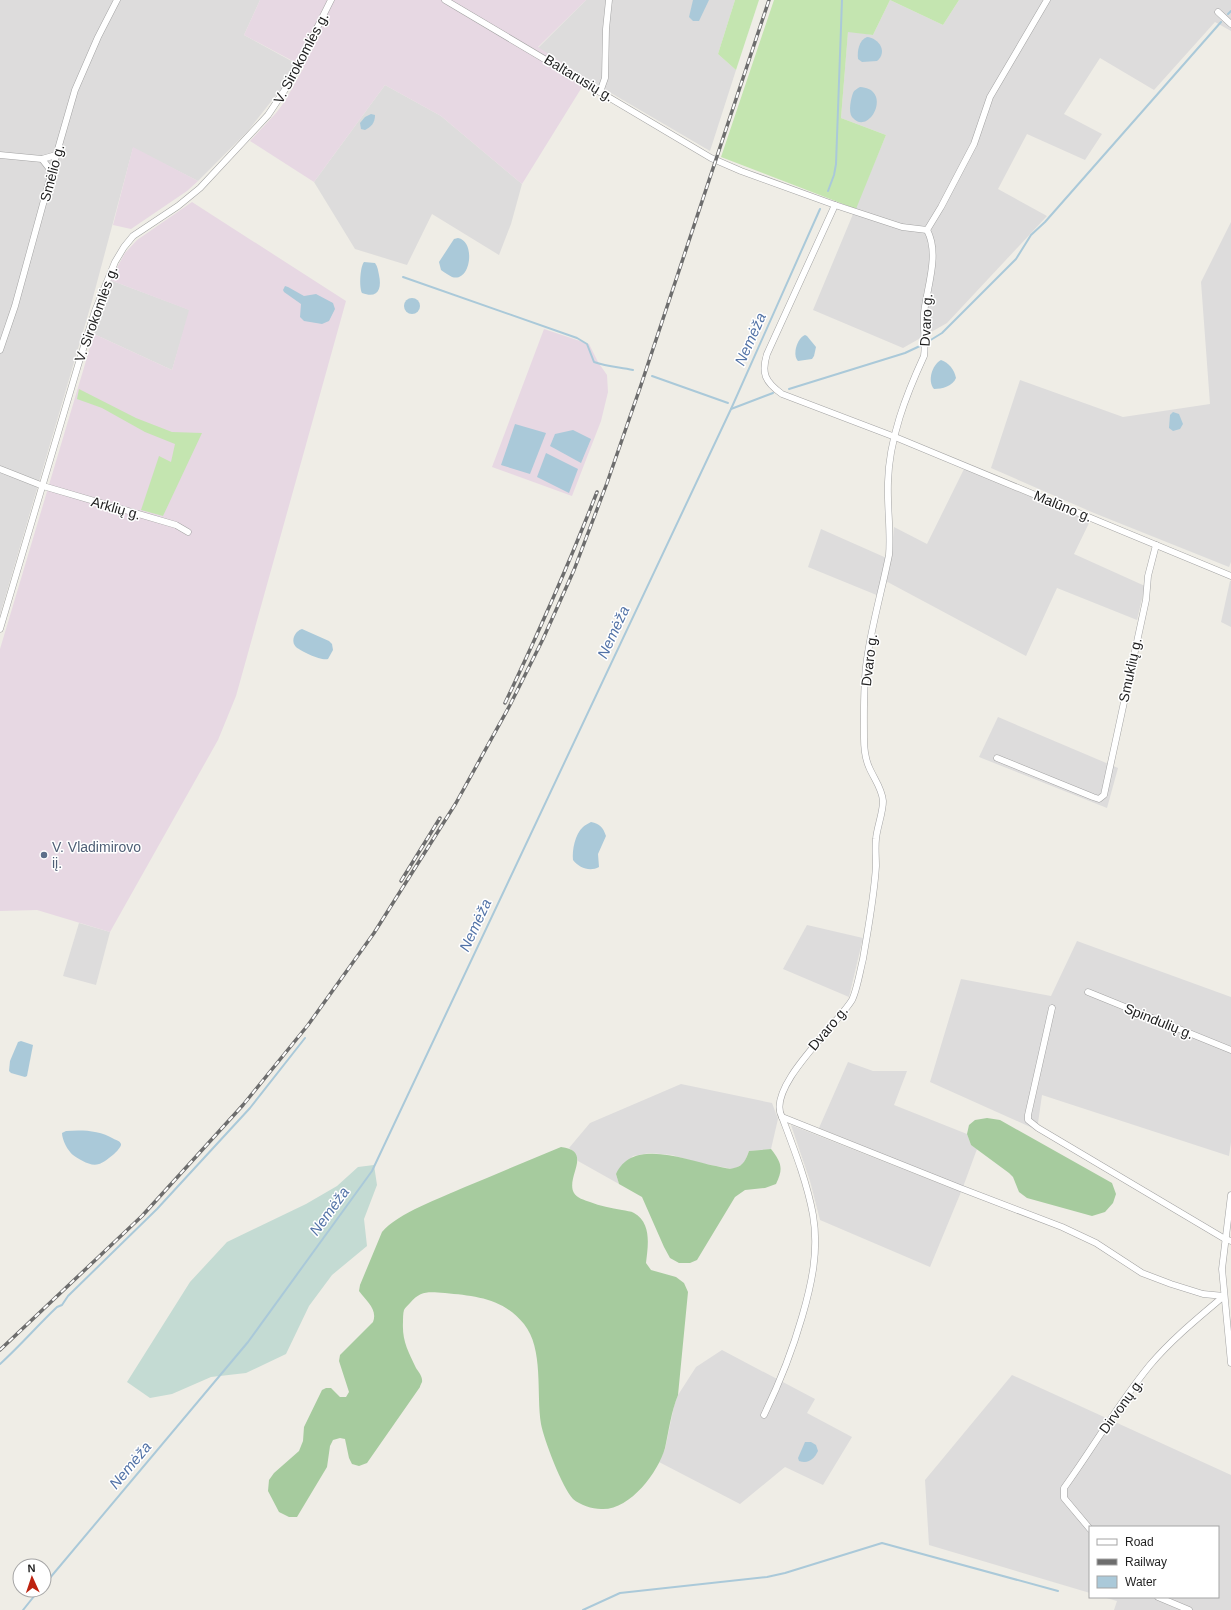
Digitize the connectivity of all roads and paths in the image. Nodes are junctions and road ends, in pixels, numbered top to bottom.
1 (117, 0) edge
2 (331, 0) edge
3 (445, 0) edge
4 (609, 0) edge
5 (1047, 0) edge
6 (1218, 12) dead end
7 (1231, 24) edge
8 (600, 92) junction
9 (0, 155) edge
10 (56, 155) junction
11 (42, 159) junction
12 (52, 172) junction
13 (835, 206) junction
14 (927, 230) junction
15 (0, 350) edge
16 (895, 437) junction
17 (0, 469) edge
18 (43, 486) junction
19 (188, 532) dead end
20 (1156, 545) junction
21 (1231, 576) edge
22 (0, 629) edge
23 (997, 758) dead end
24 (1088, 992) dead end
25 (1052, 1008) dead end
26 (1231, 1050) edge
27 (782, 1117) junction
28 (1231, 1195) edge
29 (1228, 1240) edge
30 (1224, 1296) junction
31 (1231, 1362) edge
32 (764, 1415) dead end
33 (1089, 1529) edge
34 (1160, 1598) edge
35 (1189, 1610) edge

1 - 10 street, Smėlio g.
2 - 18 street, V. Sirokomlės g.
3 - 8 street, Baltarusių g.
4 - 8 street
5 - 14 street
6 - 7 street
8 - 13 street, Baltarusių g.
9 - 11 street
10 - 11 street
10 - 12 street, Smėlio g.
11 - 12 street
12 - 15 street, Smėlio g.
13 - 14 street, Baltarusių g.
13 - 16 street, Malūno g.
14 - 16 street, Dvaro g.
16 - 20 street, Malūno g.
16 - 27 street, Dvaro g.
17 - 18 street, Arklių g.
18 - 19 street, Arklių g.
18 - 22 street, V. Sirokomlės g.
20 - 21 street, Malūno g.
20 - 23 street, Smuklių g.
24 - 26 street, Spindulių g.
25 - 29 street
27 - 30 street
27 - 32 street, Dvaro g.
28 - 29 street
29 - 30 street
30 - 31 street
30 - 33 street, Dirvonų g.
34 - 35 street

